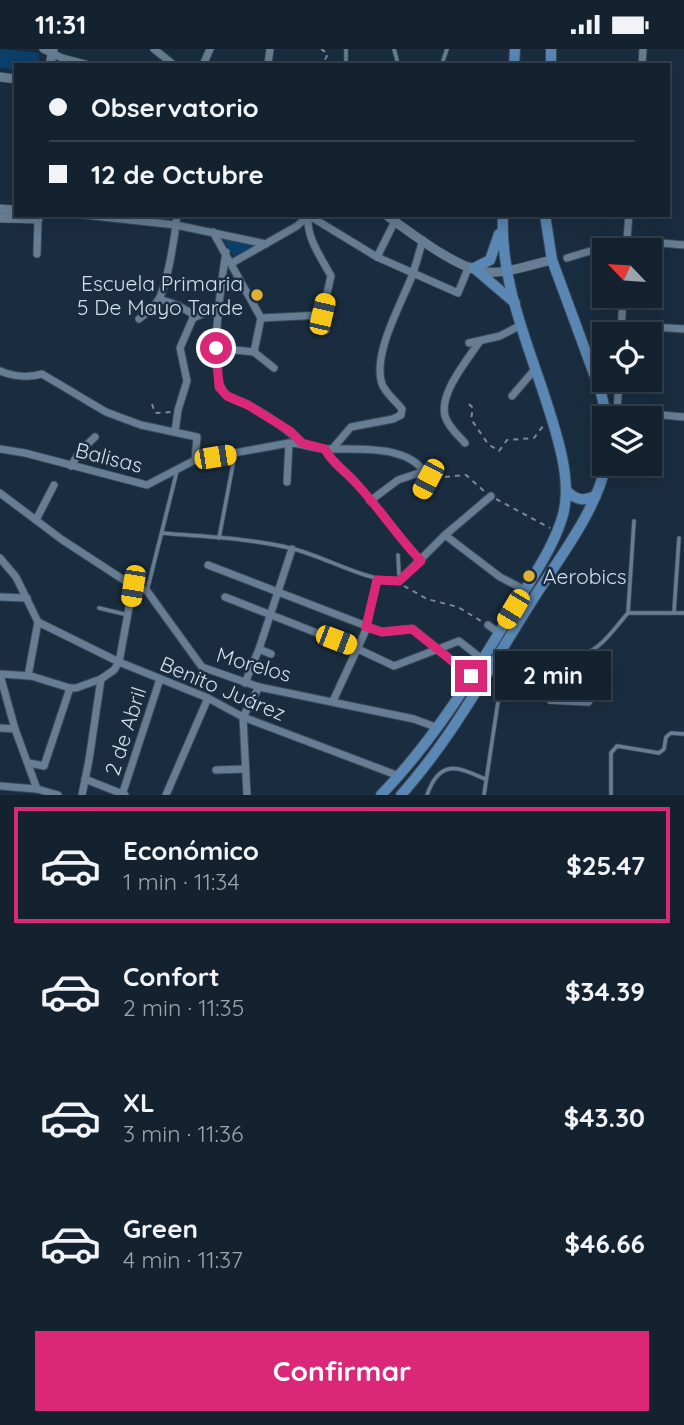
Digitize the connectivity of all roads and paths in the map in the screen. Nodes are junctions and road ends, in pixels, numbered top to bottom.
1 (154, 49) edge
2 (321, 49) edge
3 (394, 49) edge
4 (49, 50) edge
5 (397, 60) dead end
6 (81, 63) edge
7 (172, 63) edge
8 (323, 63) edge
9 (35, 217) edge
10 (102, 217) edge
11 (177, 217) edge
12 (307, 217) edge
13 (309, 217) edge
14 (312, 217) edge
15 (545, 217) edge
16 (629, 217) edge
17 (0, 218) edge
18 (391, 218) edge
19 (503, 218) edge
20 (176, 225) junction
21 (213, 232) junction
22 (627, 238) edge
23 (423, 240) junction
24 (662, 243) edge
25 (266, 244) junction
26 (684, 245) edge
27 (592, 250) edge
28 (226, 252) junction
29 (37, 254) dead end
30 (377, 257) junction
31 (567, 258) dead end
32 (552, 260) junction
33 (232, 263) junction
34 (471, 267) junction
35 (508, 269) junction
36 (413, 273) junction
37 (159, 299) junction
38 (515, 303) junction
39 (218, 312) junction
40 (322, 314) junction
41 (193, 318) junction
42 (261, 318) junction
43 (139, 319) dead end
44 (522, 325) junction
45 (662, 327) edge
46 (684, 329) edge
47 (326, 330) dead end
48 (480, 341) junction
49 (469, 343) dead end
50 (216, 348) junction
51 (254, 352) junction
52 (274, 367) dead end
53 (536, 368) junction
54 (0, 371) edge
55 (618, 392) edge
56 (512, 396) dead end
57 (152, 404) dead end
58 (469, 404) dead end
59 (604, 406) edge
60 (550, 412) junction
61 (177, 413) junction
62 (684, 417) edge
63 (176, 432) junction
64 (95, 437) dead end
65 (289, 443) junction
66 (302, 443) junction
67 (466, 443) dead end
68 (0, 449) edge
69 (329, 449) junction
70 (235, 453) junction
71 (195, 460) junction
72 (432, 462) dead end
73 (71, 466) junction
74 (177, 470) junction
75 (426, 475) junction
76 (602, 476) edge
77 (287, 482) dead end
78 (54, 485) dead end
79 (566, 491) junction
80 (0, 493) edge
81 (420, 493) dead end
82 (596, 495) junction
83 (491, 496) junction
84 (370, 501) junction
85 (36, 520) junction
86 (634, 521) dead end
87 (557, 532) junction
88 (162, 533) junction
89 (445, 535) junction
90 (219, 538) junction
91 (679, 538) dead end
92 (292, 549) junction
93 (398, 555) dead end
94 (0, 558) edge
95 (421, 561) junction
96 (208, 565) dead end
97 (377, 580) junction
98 (401, 580) junction
99 (133, 586) junction
100 (524, 590) junction
101 (147, 591) junction
102 (278, 594) junction
103 (0, 597) edge
104 (225, 597) dead end
105 (27, 598) junction
106 (99, 608) dead end
107 (674, 612) junction
108 (628, 613) junction
109 (684, 613) edge
110 (128, 615) junction
111 (271, 615) junction
112 (38, 622) junction
113 (488, 625) joint
114 (366, 627) junction
115 (499, 633) junction
116 (259, 649) junction
117 (358, 649) junction
118 (436, 650) junction
119 (271, 654) dead end
120 (576, 654) junction
121 (119, 662) junction
122 (486, 663) junction
123 (575, 666) junction
124 (0, 674) edge
125 (502, 675) junction
126 (28, 676) junction
127 (471, 676) junction
128 (160, 679) junction
129 (101, 680) junction
130 (245, 683) junction
131 (259, 687) junction
132 (70, 688) junction
133 (3, 692) edge
134 (208, 698) junction
135 (333, 702) junction
136 (243, 717) junction
137 (0, 728) edge
138 (438, 728) junction
139 (15, 729) junction
140 (684, 734) edge
141 (425, 745) junction
142 (436, 754) junction
143 (29, 763) junction
144 (245, 769) junction
145 (216, 770) dead end
146 (398, 776) junction
147 (85, 779) junction
148 (485, 779) junction
149 (0, 786) edge
150 (37, 789) junction
151 (383, 792) edge
152 (58, 795) edge
153 (82, 795) edge
154 (124, 795) edge
155 (166, 795) edge
156 (247, 795) edge
157 (401, 795) edge
158 (427, 795) edge
159 (484, 795) edge
160 (611, 795) edge

1 - 7 street
2 - 8 path
3 - 5 lane
4 - 6 street
9 - 17 street
9 - 29 street
10 - 20 street
11 - 20 street
12 - 25 street
13 - 40 street
14 - 30 street
15 - 32 main road
16 - 22 street
18 - 23 street
18 - 30 street
19 - 34 main road
19 - 35 main road
20 - 21 street
20 - 37 street
21 - 25 street
21 - 28 street
23 - 34 street
23 - 36 street
24 - 26 street
25 - 33 street
27 - 31 street
28 - 33 street
28 - 39 street
30 - 36 street
32 - 35 street
32 - 59 main road
33 - 42 street
34 - 35 street
34 - 36 street
34 - 38 main road
35 - 38 main road
36 - 69 street
37 - 41 street
37 - 43 street
38 - 44 main road
39 - 41 street
39 - 50 street
40 - 42 street
40 - 47 street
41 - 61 street
42 - 51 street
44 - 48 street
44 - 53 main road
45 - 46 street
48 - 49 street
48 - 67 street
50 - 51 street
50 - 66 street
51 - 52 street
53 - 56 street
53 - 60 main road
54 - 63 street
55 - 62 street
57 - 61 path
58 - 60 path
60 - 79 main road
61 - 63 street
63 - 71 street
64 - 73 street
65 - 66 street, Balisas
65 - 70 street, Balisas
65 - 77 street
66 - 69 street, Balisas
68 - 73 street, Balisas
69 - 75 street, Balisas
69 - 84 lane
70 - 71 street, Balisas
70 - 90 lane
71 - 74 street, Balisas
72 - 75 lane
73 - 74 street, Balisas
74 - 88 lane
75 - 81 street
75 - 83 path
75 - 84 street
76 - 82 main road
78 - 85 street
79 - 82 main road
79 - 87 main road
80 - 85 street
82 - 122 main road
83 - 87 path
83 - 89 street
84 - 95 lane
85 - 99 street
86 - 108 lane
87 - 100 main road
88 - 90 lane
88 - 101 lane
89 - 95 street
89 - 100 street
90 - 92 lane
91 - 107 lane
92 - 97 lane
92 - 102 street
93 - 98 lane
94 - 105 street
95 - 98 street
96 - 102 street
97 - 98 lane
97 - 114 street
98 - 113 path
99 - 101 street
99 - 110 street
100 - 115 main road
101 - 130 street, Morelos
102 - 111 street
102 - 114 street
103 - 105 street
104 - 111 street
105 - 112 street
106 - 110 lane
107 - 108 lane
107 - 109 lane
108 - 120 lane
110 - 121 street
111 - 116 street
111 - 117 street
112 - 121 street, Benito Juárez
112 - 126 street
113 - 115 street
114 - 117 street
114 - 118 street
115 - 122 main road
116 - 119 street
116 - 130 street
117 - 118 street
117 - 135 street
118 - 122 street
118 - 127 street
120 - 123 lane
120 - 125 lane
121 - 128 street, Benito Juárez
121 - 129 street
122 - 125 lane
122 - 127 main road
122 - 142 main road
123 - 123 lane
124 - 126 street
124 - 133 street
125 - 148 lane
126 - 132 street
127 - 138 main road
128 - 134 street, Benito Juárez
128 - 154 street, 2 de Abril
129 - 132 street
129 - 147 street
130 - 131 street, Morelos
131 - 135 street, Morelos
131 - 136 street
132 - 143 street
133 - 139 street
134 - 136 street, Benito Juárez
134 - 155 street
135 - 138 street, Morelos
136 - 144 street
136 - 146 street, Benito Juárez
137 - 139 street
138 - 141 main road
139 - 143 street
140 - 160 lane
141 - 142 main road
141 - 146 main road
142 - 157 main road
143 - 150 street
144 - 145 street
144 - 156 street
146 - 151 main road
147 - 153 street
147 - 154 street
148 - 158 lane
148 - 159 lane
149 - 150 street
150 - 152 street

